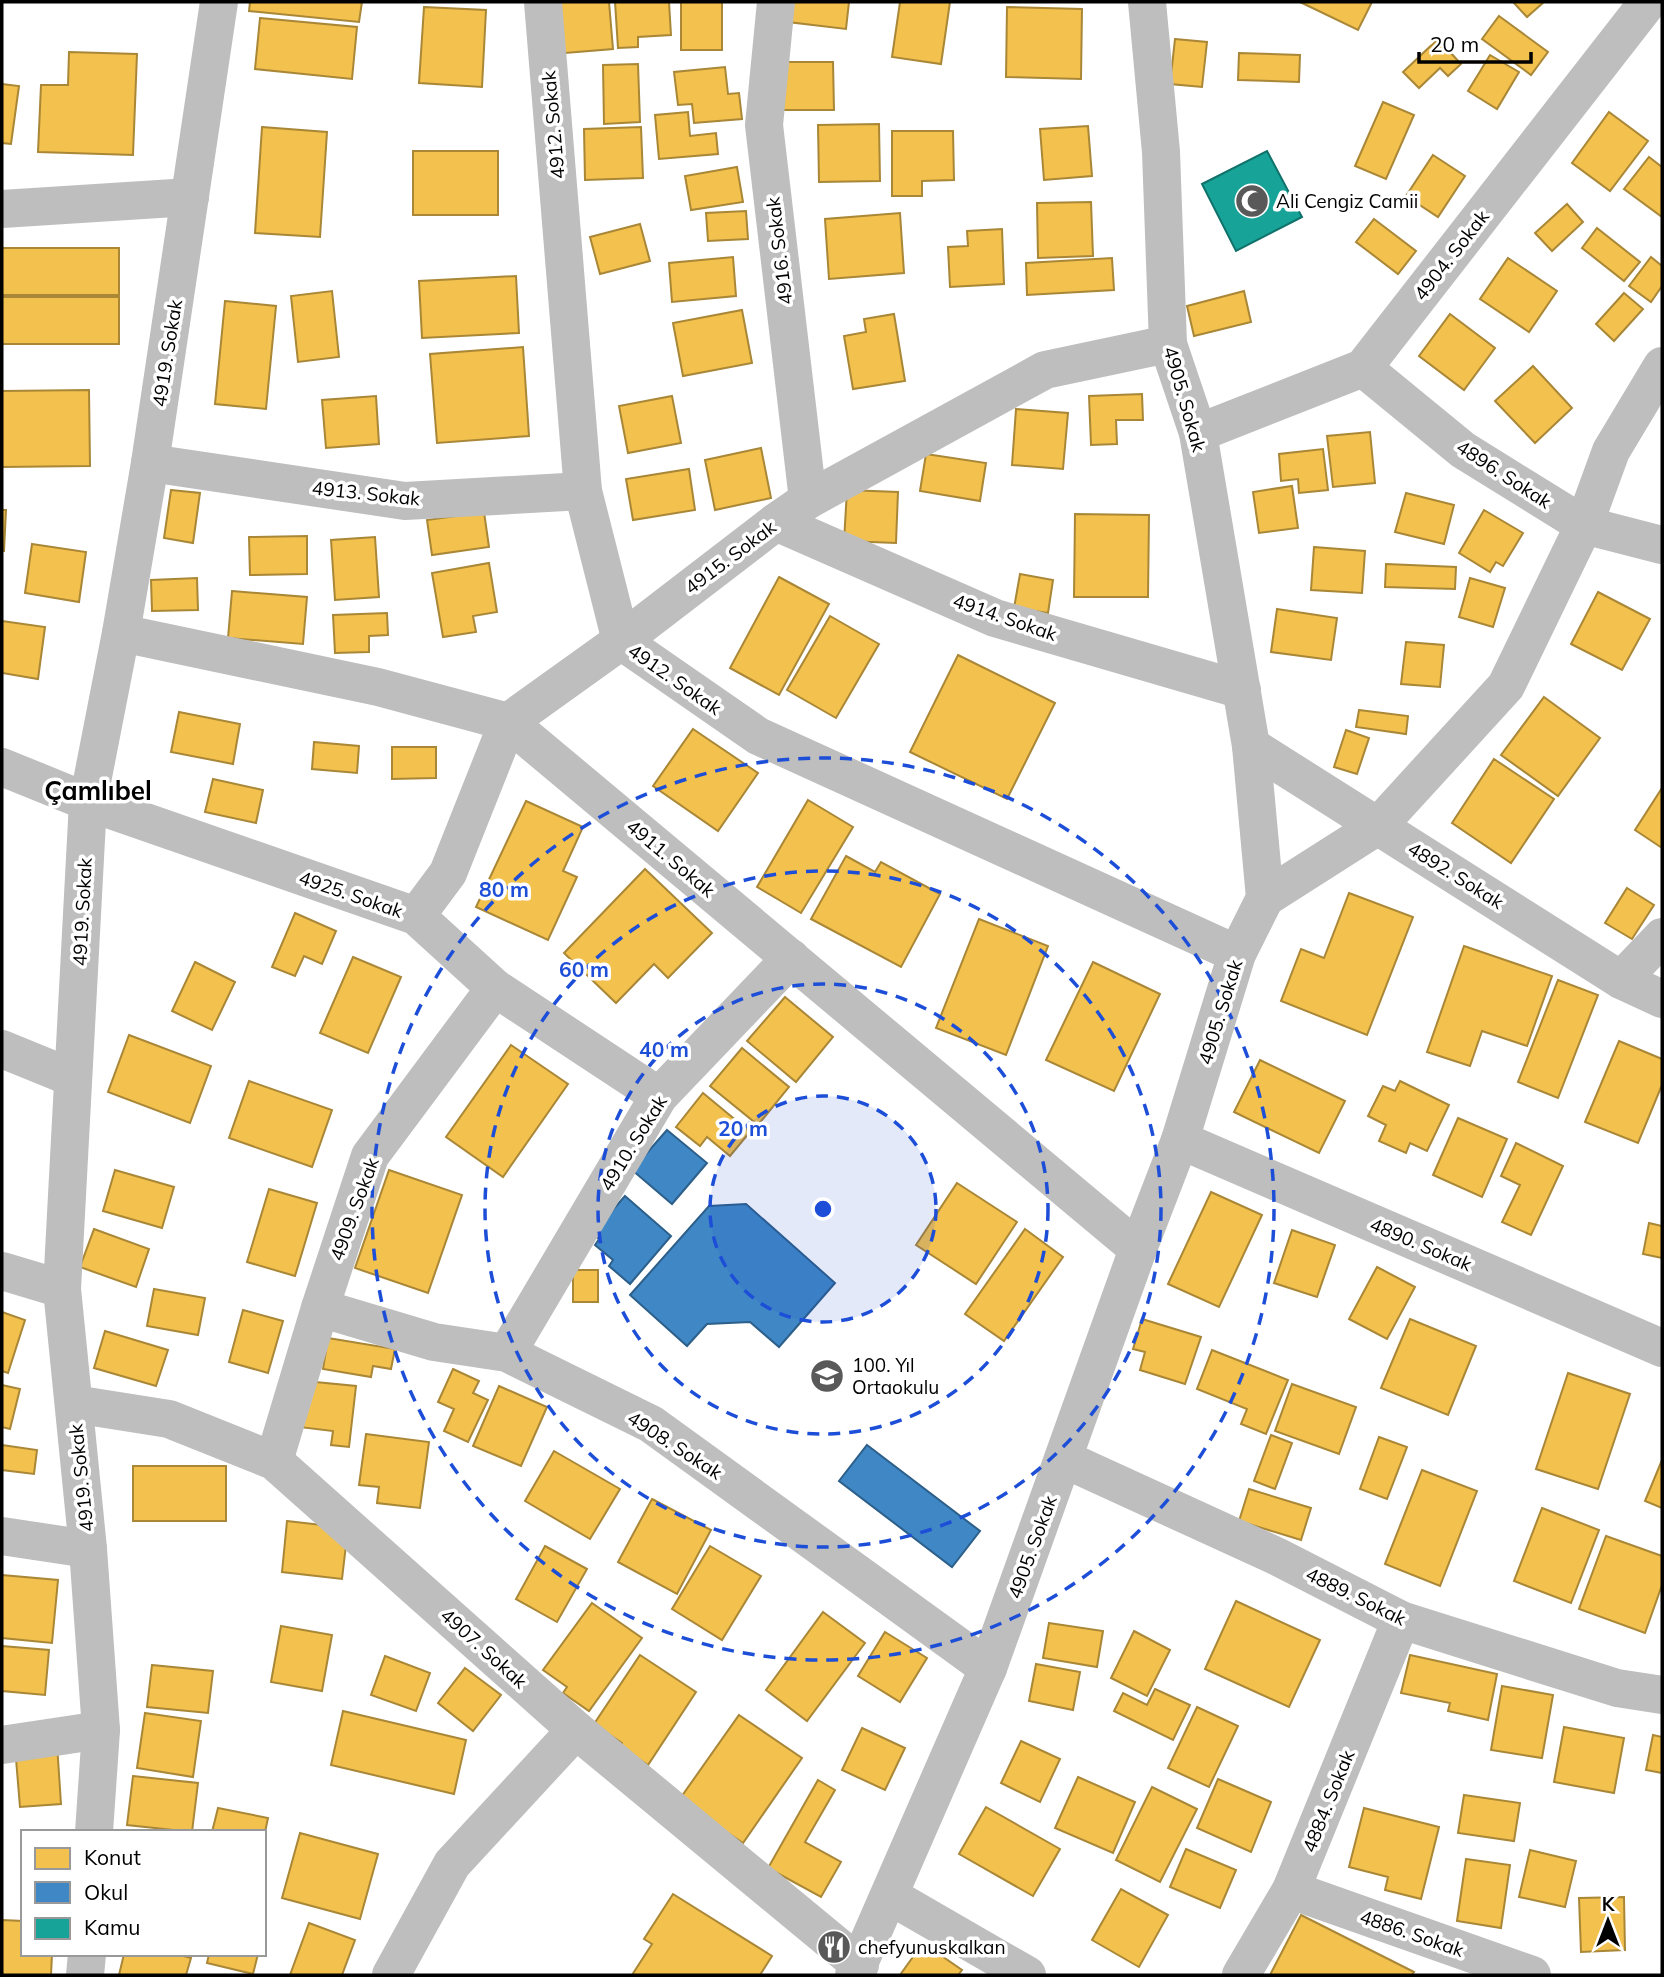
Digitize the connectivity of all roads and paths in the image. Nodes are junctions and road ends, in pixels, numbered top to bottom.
1 (219, 2) edge
2 (543, 2) edge
3 (776, 2) edge
4 (1147, 2) edge
5 (1648, 2) edge
6 (190, 197) junction
7 (2, 209) edge
8 (1168, 344) junction
9 (1662, 366) edge
10 (1363, 368) junction
11 (1198, 433) junction
12 (150, 463) junction
13 (583, 491) junction
14 (808, 500) junction
15 (776, 522) junction
16 (1584, 525) junction
17 (1662, 545) edge
18 (121, 633) junction
19 (621, 641) junction
20 (1242, 690) junction
21 (508, 722) junction
22 (1251, 746) junction
23 (2, 767) edge
24 (88, 802) junction
25 (1378, 826) junction
26 (1265, 898) junction
27 (416, 916) junction
28 (1662, 937) edge
29 (1237, 954) junction
30 (791, 958) junction
31 (1621, 980) junction
32 (495, 988) junction
33 (1662, 999) edge
34 (2, 1049) edge
35 (73, 1078) junction
36 (659, 1096) junction
37 (1180, 1140) junction
38 (1138, 1248) junction
39 (2, 1271) edge
40 (62, 1289) junction
41 (320, 1308) junction
42 (1662, 1348) edge
43 (507, 1353) junction
44 (74, 1404) junction
45 (1064, 1459) junction
46 (274, 1461) junction
47 (2, 1536) edge
48 (88, 1549) junction
49 (1401, 1620) junction
50 (988, 1668) junction
51 (1662, 1695) edge
52 (101, 1730) junction
53 (576, 1730) junction
54 (2, 1745) edge
55 (94, 1830) edge
56 (1292, 1890) junction
57 (890, 1896) junction
58 (87, 1956) edge
59 (857, 1970) edge
60 (85, 1975) edge
61 (391, 1975) edge
62 (1027, 1975) edge
63 (1241, 1975) edge
64 (1532, 1975) edge

1 - 6 street, 4919. Sokak
2 - 13 street, 4912. Sokak
3 - 14 street, 4916. Sokak
4 - 8 street, 4905. Sokak
5 - 10 street, 4904. Sokak
6 - 7 street
6 - 12 street, 4919. Sokak
8 - 11 street, 4905. Sokak
8 - 14 street, 4915. Sokak
9 - 16 street
10 - 11 street
10 - 16 street, 4896. Sokak
11 - 20 street, 4905. Sokak
12 - 13 street, 4913. Sokak
12 - 18 street, 4919. Sokak
13 - 19 street, 4912. Sokak
14 - 15 street, 4915. Sokak
15 - 19 street, 4915. Sokak
15 - 20 street, 4914. Sokak
16 - 17 street, 4896. Sokak
16 - 25 street
18 - 21 street, 4911. Sokak
18 - 24 street, 4919. Sokak
19 - 21 street, 4915. Sokak
19 - 29 street, 4912. Sokak
20 - 22 street, 4905. Sokak
21 - 27 street
21 - 30 street, 4911. Sokak
22 - 25 street, 4892. Sokak
22 - 26 street, 4905. Sokak
23 - 24 street, 4925. Sokak
24 - 27 street, 4925. Sokak
24 - 35 street, 4919. Sokak
25 - 26 street
25 - 31 street, 4892. Sokak
26 - 29 street, 4905. Sokak
27 - 32 street, 4925. Sokak
28 - 31 street
29 - 37 street, 4905. Sokak
30 - 36 street, 4910. Sokak
30 - 38 street, 4911. Sokak
31 - 33 street, 4892. Sokak
32 - 36 street, 4925. Sokak
32 - 41 street, 4909. Sokak
34 - 35 street
35 - 40 street, 4919. Sokak
36 - 43 street, 4910. Sokak
37 - 38 street, 4905. Sokak
37 - 42 street, 4890. Sokak
38 - 45 street, 4905. Sokak
39 - 40 street
40 - 44 street, 4919. Sokak
41 - 43 street, 4908. Sokak
41 - 46 street, 4909. Sokak
43 - 50 street, 4908. Sokak
44 - 46 street, 4907. Sokak
44 - 48 street, 4919. Sokak
45 - 49 street, 4889. Sokak
45 - 50 street, 4905. Sokak
46 - 53 street, 4907. Sokak
47 - 48 street
48 - 52 street, 4919. Sokak
49 - 51 street, 4889. Sokak
49 - 56 street, 4884. Sokak
50 - 57 street, 4905. Sokak
52 - 54 street
52 - 55 street, 4919. Sokak
53 - 59 street, 4907. Sokak
53 - 61 street
56 - 63 street, 4884. Sokak
56 - 64 street, 4886. Sokak
57 - 59 street, 4905. Sokak
57 - 62 street
58 - 60 street

